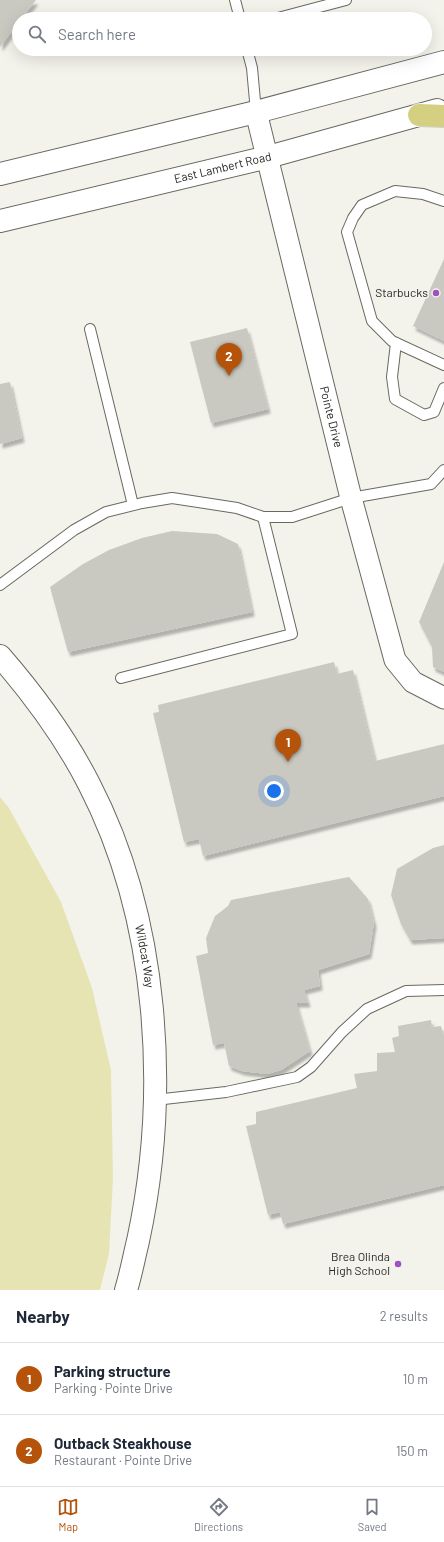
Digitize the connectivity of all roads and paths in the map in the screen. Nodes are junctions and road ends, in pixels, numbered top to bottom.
1 (235, 0) edge
2 (346, 0) edge
3 (238, 12) edge
4 (301, 12) edge
5 (249, 56) edge
6 (444, 62) edge
7 (444, 108) edge
8 (256, 112) junction
9 (419, 115) junction
10 (444, 116) edge
11 (268, 157) junction
12 (0, 174) edge
13 (444, 201) edge
14 (0, 221) edge
15 (90, 329) dead end
16 (396, 343) junction
17 (444, 365) edge
18 (444, 388) edge
19 (444, 470) edge
20 (351, 498) junction
21 (133, 505) junction
22 (263, 517) junction
23 (0, 585) edge
24 (0, 656) edge
25 (121, 678) dead end
26 (444, 698) edge
27 (444, 990) edge
28 (155, 1100) junction
29 (126, 1290) edge

1 - 3 lane
2 - 4 lane
5 - 8 lane
6 - 8 main road
7 - 9 main road, East Lambert Road
8 - 11 street, Pointe Drive
8 - 12 main road
9 - 10 highway
9 - 11 main road, East Lambert Road
11 - 14 main road, East Lambert Road
11 - 20 street, Pointe Drive
13 - 16 lane
15 - 21 lane
16 - 17 lane
16 - 18 lane
19 - 20 lane
20 - 22 lane
20 - 26 street, Pointe Drive
21 - 22 lane
21 - 23 lane
22 - 25 lane
24 - 28 main road, Wildcat Way
27 - 28 lane
28 - 29 main road, Wildcat Way

